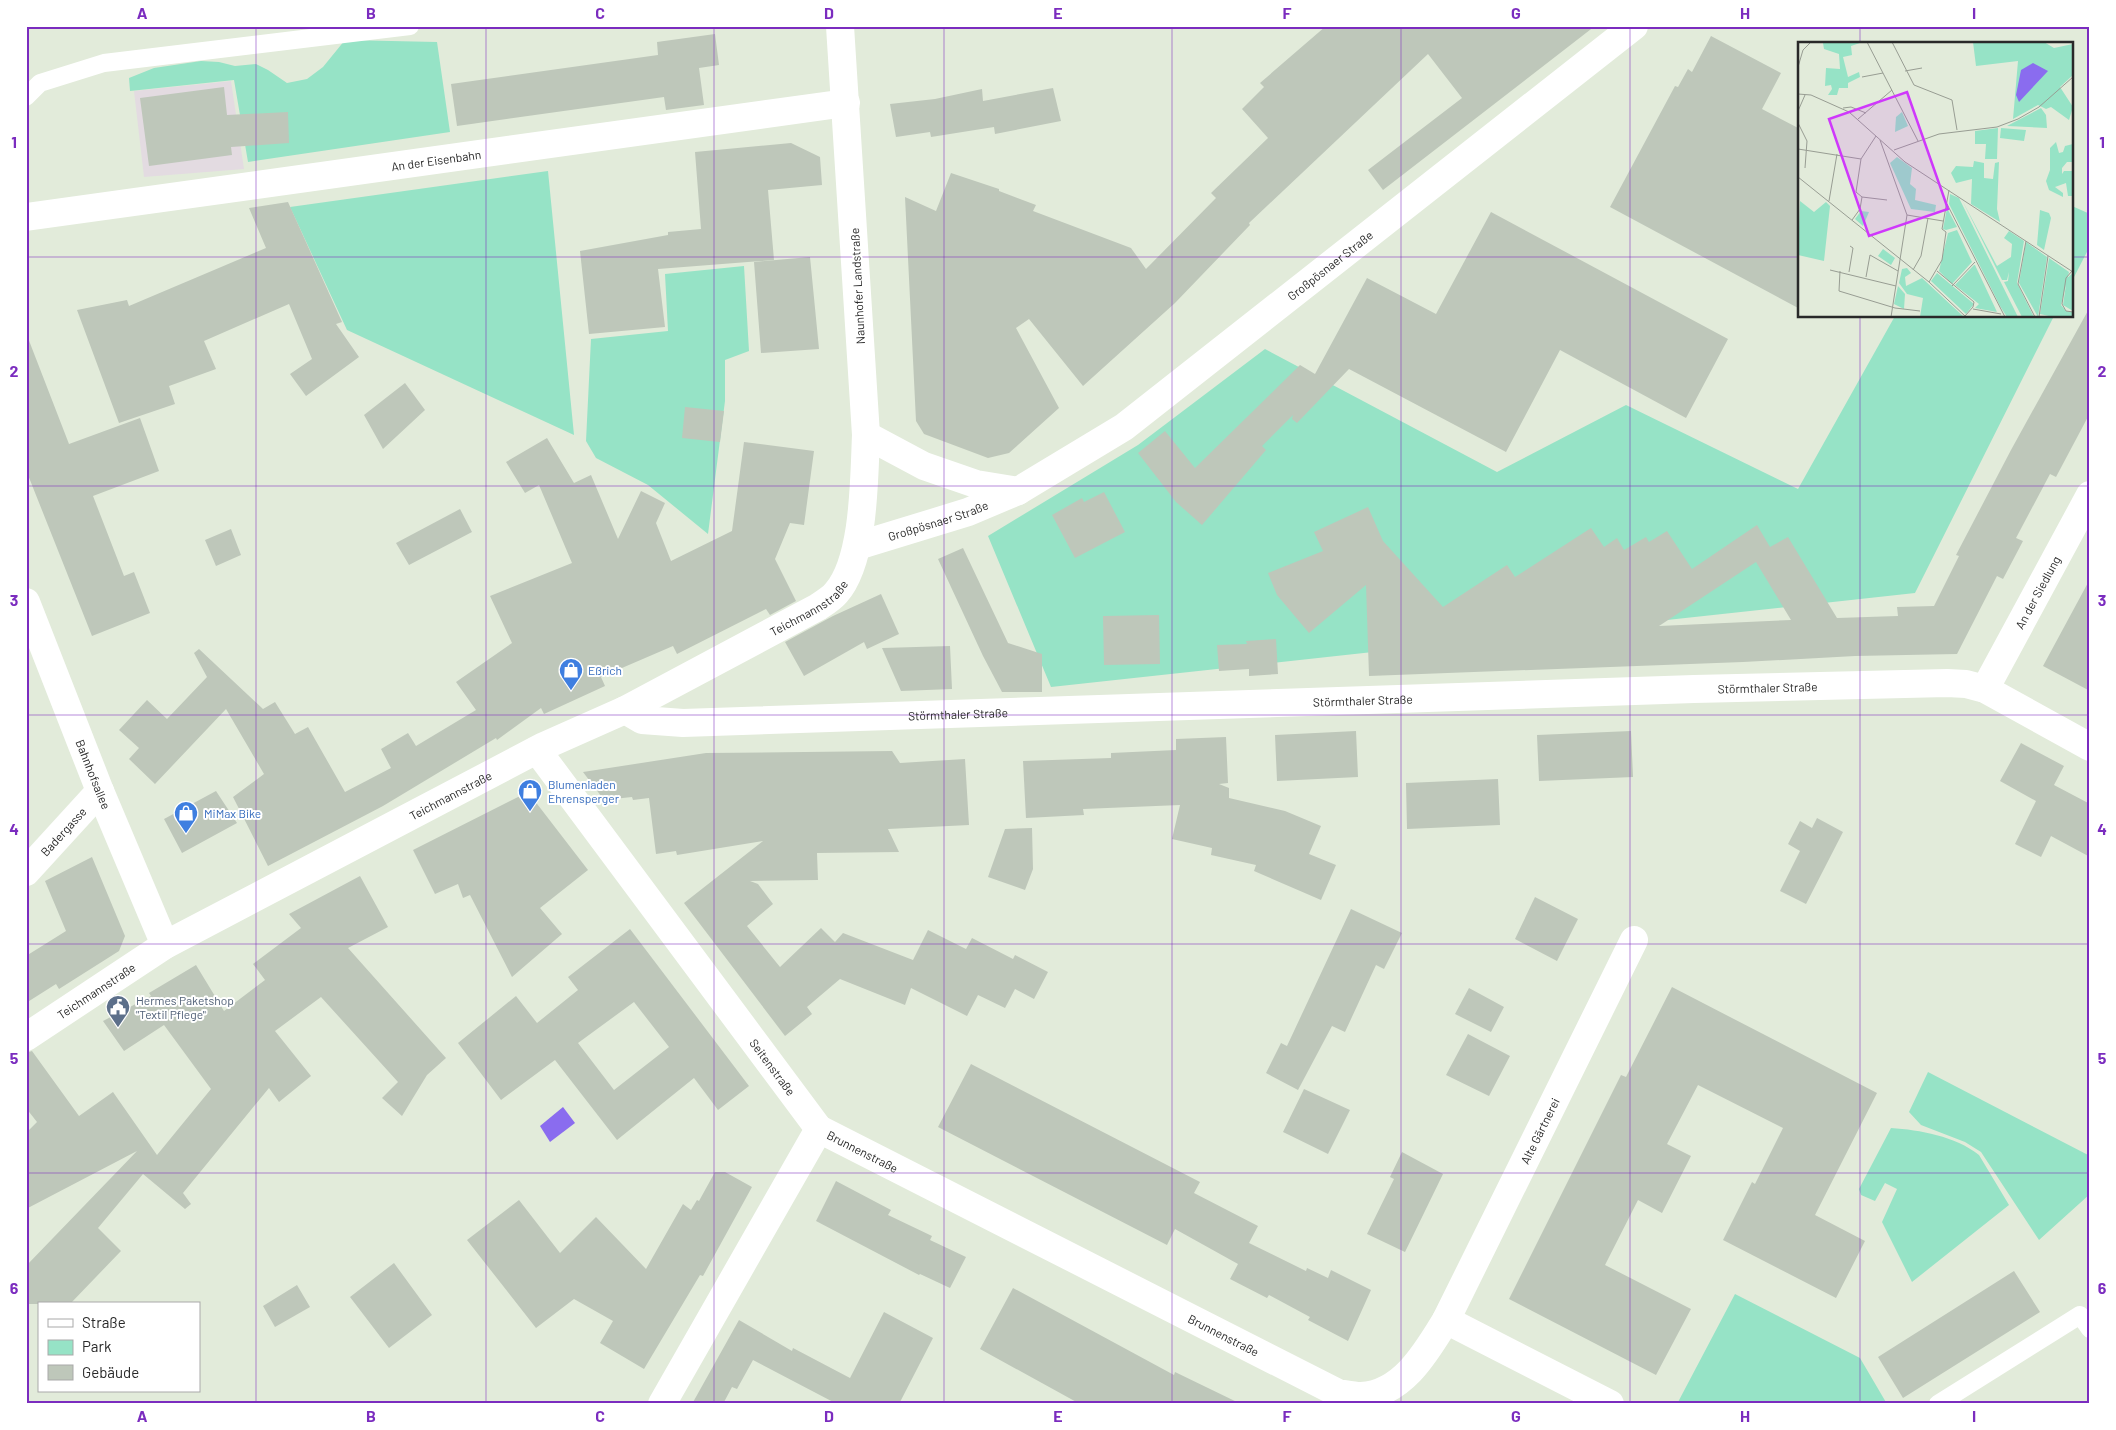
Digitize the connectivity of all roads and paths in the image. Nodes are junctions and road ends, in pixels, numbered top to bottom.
1 (410, 26) edge
2 (840, 26) edge
3 (1634, 26) edge
4 (26, 97) edge
5 (846, 104) junction
6 (26, 217) edge
7 (866, 435) junction
8 (1018, 490) junction
9 (2090, 495) edge
10 (857, 546) junction
11 (26, 602) edge
12 (1985, 690) junction
13 (625, 710) junction
14 (2090, 747) edge
15 (537, 750) junction
16 (100, 791) junction
17 (26, 872) edge
18 (1634, 940) dead end
19 (165, 945) junction
20 (26, 1037) edge
21 (819, 1129) junction
22 (1446, 1320) junction
23 (2090, 1329) edge
24 (662, 1404) edge
25 (1610, 1404) edge
26 (1938, 1404) edge

1 - 4 lane
2 - 5 street, Naunhofer Landstraße
3 - 8 street, Großpösnaer Straße
5 - 6 street, An der Eisenbahn
5 - 7 street, Naunhofer Landstraße
7 - 8 street, Großpösnaer Straße
7 - 10 street, Naunhofer Landstraße
8 - 10 street, Großpösnaer Straße
9 - 12 street, An der Siedlung
10 - 13 street, Teichmannstraße
11 - 16 street, Bahnhofsallee
12 - 13 street, Störmthaler Straße
12 - 14 street, Störmthaler Straße
13 - 15 street, Teichmannstraße
15 - 19 street, Teichmannstraße
15 - 21 street, Seitenstraße
16 - 17 street, Badergasse
16 - 19 street, Bahnhofsallee
18 - 22 street, Alte Gärtnerei
19 - 20 street, Teichmannstraße
21 - 22 street, Brunnenstraße
21 - 24 street
22 - 25 street
23 - 26 lane

